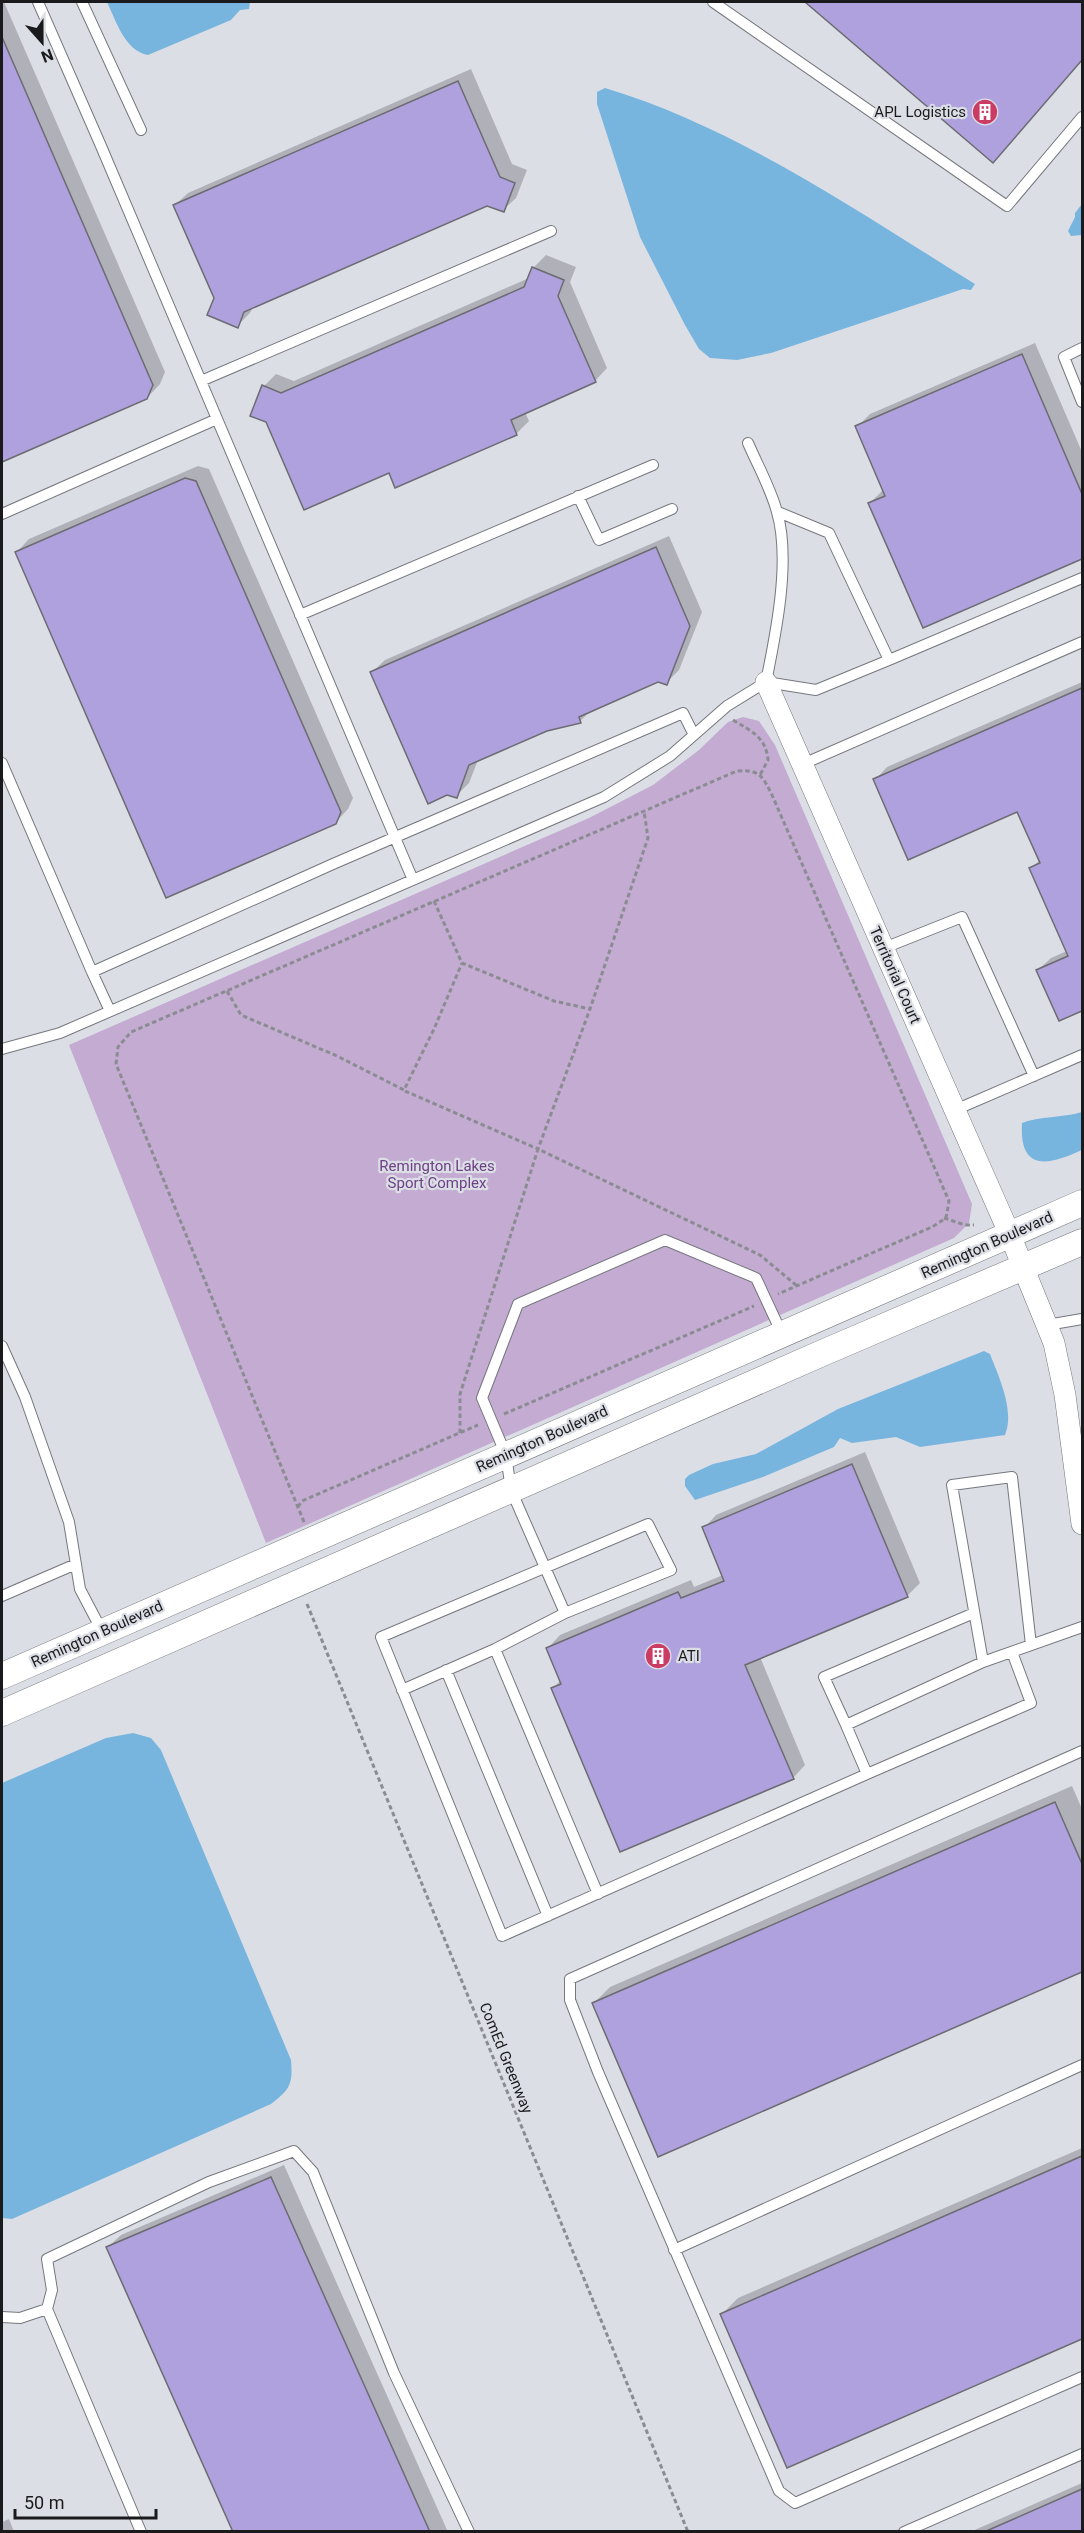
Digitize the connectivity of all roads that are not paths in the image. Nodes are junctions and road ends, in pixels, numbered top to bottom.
1 (38, 2) edge
2 (82, 2) edge
3 (713, 2) edge
4 (1083, 117) edge
5 (141, 130) dead end
6 (551, 231) dead end
7 (1083, 348) edge
8 (201, 381) junction
9 (1083, 402) edge
10 (217, 419) junction
11 (748, 443) dead end
12 (653, 465) dead end
13 (578, 496) junction
14 (672, 509) dead end
15 (777, 512) junction
16 (2, 514) edge
17 (1083, 578) edge
18 (300, 615) junction
19 (1083, 642) edge
20 (889, 660) junction
21 (766, 682) junction
22 (694, 735) junction
23 (2, 763) edge
24 (803, 764) junction
25 (395, 837) junction
26 (413, 880) junction
27 (884, 948) junction
28 (92, 972) junction
29 (110, 1011) junction
30 (2, 1049) edge
31 (1083, 1055) edge
32 (1034, 1076) junction
33 (955, 1110) junction
34 (1083, 1203) edge
35 (1010, 1235) junction
36 (1083, 1242) edge
37 (1023, 1269) junction
38 (1083, 1319) edge
39 (1047, 1325) junction
40 (782, 1335) junction
41 (2, 1346) edge
42 (506, 1455) junction
43 (511, 1490) junction
44 (1083, 1524) edge
45 (76, 1564) junction
46 (546, 1566) junction
47 (2, 1596) edge
48 (565, 1613) junction
49 (974, 1613) junction
50 (1083, 1627) edge
51 (102, 1632) junction
52 (1031, 1645) junction
53 (495, 1648) junction
54 (1012, 1652) junction
55 (983, 1662) junction
56 (446, 1670) junction
57 (2, 1676) edge
58 (402, 1690) junction
59 (2, 1713) edge
60 (846, 1725) junction
61 (1083, 1751) edge
62 (867, 1774) junction
63 (598, 1893) junction
64 (548, 1916) junction
65 (1083, 2065) edge
66 (674, 2250) junction
67 (47, 2309) junction
68 (2, 2317) edge
69 (1083, 2377) edge
70 (1083, 2454) edge
71 (141, 2532) edge
72 (469, 2532) edge
73 (904, 2532) edge

1 - 8 lane
2 - 5 lane
3 - 4 lane
6 - 8 lane
7 - 9 lane
8 - 10 lane
10 - 16 lane
10 - 18 lane
11 - 15 lane
12 - 13 lane
13 - 14 lane
13 - 18 lane
15 - 20 lane
15 - 21 lane
17 - 20 lane
18 - 25 lane
19 - 24 lane
20 - 21 lane
21 - 22 lane
21 - 24 street, Territorial Court
22 - 25 lane
22 - 26 lane
23 - 28 lane
24 - 27 street, Territorial Court
25 - 26 lane
25 - 28 lane
26 - 29 lane
27 - 32 lane
27 - 33 street, Territorial Court
28 - 29 lane
29 - 30 lane
31 - 32 lane
32 - 33 lane
33 - 35 street, Territorial Court
34 - 35 street, Remington Boulevard
35 - 37 street, Territorial Court
35 - 40 street, Remington Boulevard
36 - 37 street
37 - 39 street, Territorial Court
37 - 43 street
38 - 39 lane
39 - 44 street, Territorial Court
40 - 42 street, Remington Boulevard
40 - 42 lane
41 - 45 lane
42 - 43 lane
42 - 51 street, Remington Boulevard
43 - 46 lane
43 - 59 street
45 - 47 lane
45 - 51 lane
46 - 48 lane
46 - 48 lane
46 - 58 lane
48 - 53 lane
49 - 52 lane
49 - 55 lane
49 - 60 lane
50 - 52 lane
51 - 57 street, Remington Boulevard
52 - 54 lane
53 - 56 lane
53 - 63 lane
54 - 55 lane
54 - 62 lane
55 - 60 lane
56 - 58 lane
56 - 64 lane
58 - 64 lane
60 - 62 lane
61 - 66 lane
62 - 63 lane
63 - 64 lane
65 - 66 lane
66 - 69 lane
67 - 68 lane
67 - 71 lane
67 - 72 lane
70 - 73 lane

